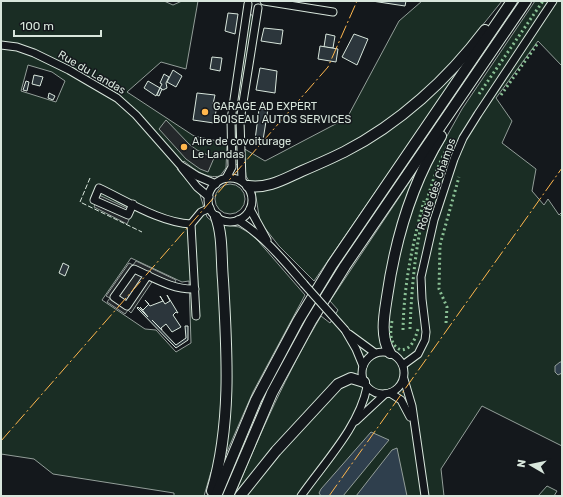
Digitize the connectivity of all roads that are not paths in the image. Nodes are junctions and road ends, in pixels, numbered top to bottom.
1 (264, 1) edge
2 (512, 1) edge
3 (526, 1) edge
4 (553, 1) edge
5 (248, 3) edge
6 (258, 8) junction
7 (333, 12) dead end
8 (1, 45) edge
9 (451, 110) junction
10 (180, 165) junction
11 (226, 178) junction
12 (216, 184) junction
13 (245, 184) junction
14 (209, 197) junction
15 (133, 204) junction
16 (210, 208) junction
17 (250, 209) junction
18 (216, 217) junction
19 (238, 220) junction
20 (191, 224) junction
21 (272, 247) junction
22 (148, 275) junction
23 (195, 289) junction
24 (196, 316) dead end
25 (344, 330) junction
26 (390, 353) junction
27 (375, 354) junction
28 (403, 365) junction
29 (363, 366) junction
30 (404, 379) junction
31 (366, 384) junction
32 (388, 394) junction
33 (353, 423) junction
34 (414, 425) junction
35 (210, 496) edge
36 (216, 496) edge
37 (228, 496) edge
38 (240, 496) edge
39 (301, 496) edge
40 (425, 496) edge

1 - 6 street
1 - 7 street
2 - 13 highway
2 - 36 highway
3 - 9 highway
4 - 28 street, Route des Champs
5 - 6 street
5 - 11 street
6 - 13 street
8 - 10 street, Rue du Landas
9 - 26 highway
9 - 37 highway
10 - 12 street, Rue du Landas
10 - 14 street
11 - 12 street
11 - 13 street
12 - 14 street
13 - 17 street
14 - 16 street
15 - 15 street
15 - 20 street
16 - 18 street
16 - 20 street
17 - 19 street
17 - 21 street
18 - 19 street
18 - 35 highway
19 - 21 street
20 - 23 street
21 - 25 street, bridge
22 - 22 street
22 - 23 street
23 - 24 street
25 - 27 street
25 - 29 street
26 - 27 street
26 - 28 street
27 - 29 street
28 - 30 street
29 - 31 street
30 - 32 street
30 - 34 street
31 - 32 street
31 - 33 street
31 - 38 highway
32 - 33 street
32 - 34 street
33 - 39 street
34 - 40 street

